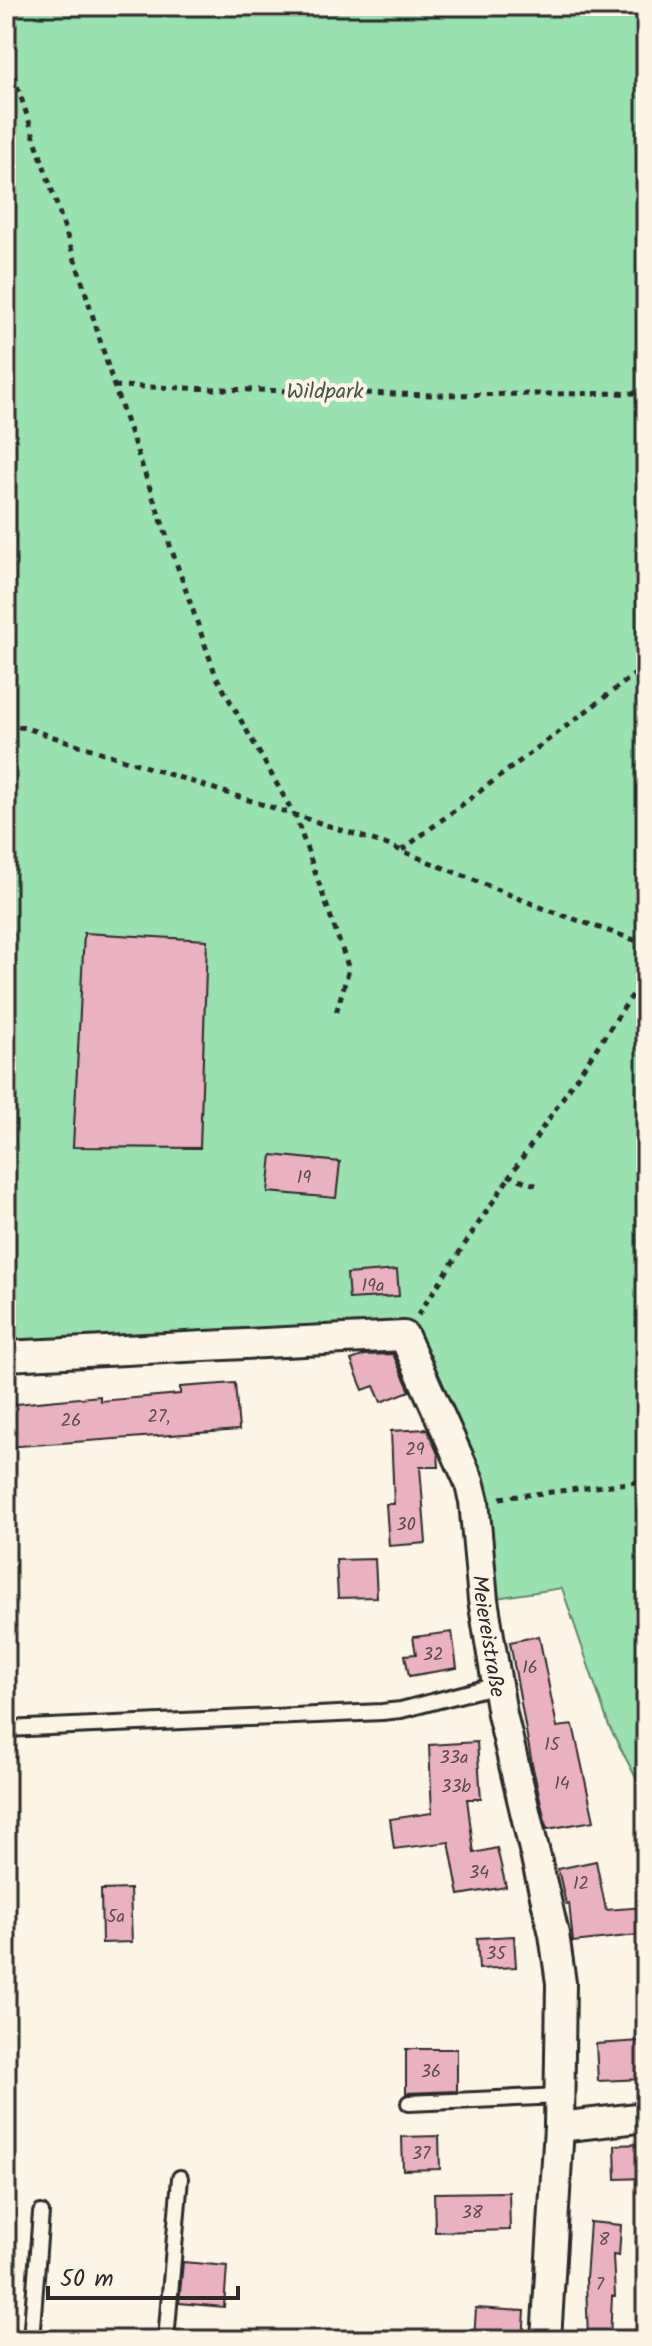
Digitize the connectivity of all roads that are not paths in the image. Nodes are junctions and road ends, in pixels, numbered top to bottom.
1 (6, 1356) edge
2 (497, 1685) junction
3 (6, 1729) edge
4 (560, 2096) junction
5 (409, 2103) dead end
6 (646, 2117) edge
7 (559, 2127) junction
8 (180, 2178) dead end
9 (41, 2213) dead end
10 (31, 2340) edge
11 (166, 2340) edge
12 (546, 2340) edge

1 - 2 street, Meiereistraße
2 - 3 lane
2 - 4 street, Meiereistraße
4 - 5 lane
4 - 7 street, Meiereistraße
6 - 7 street
7 - 12 street, Meiereistraße
8 - 11 lane
9 - 10 lane

